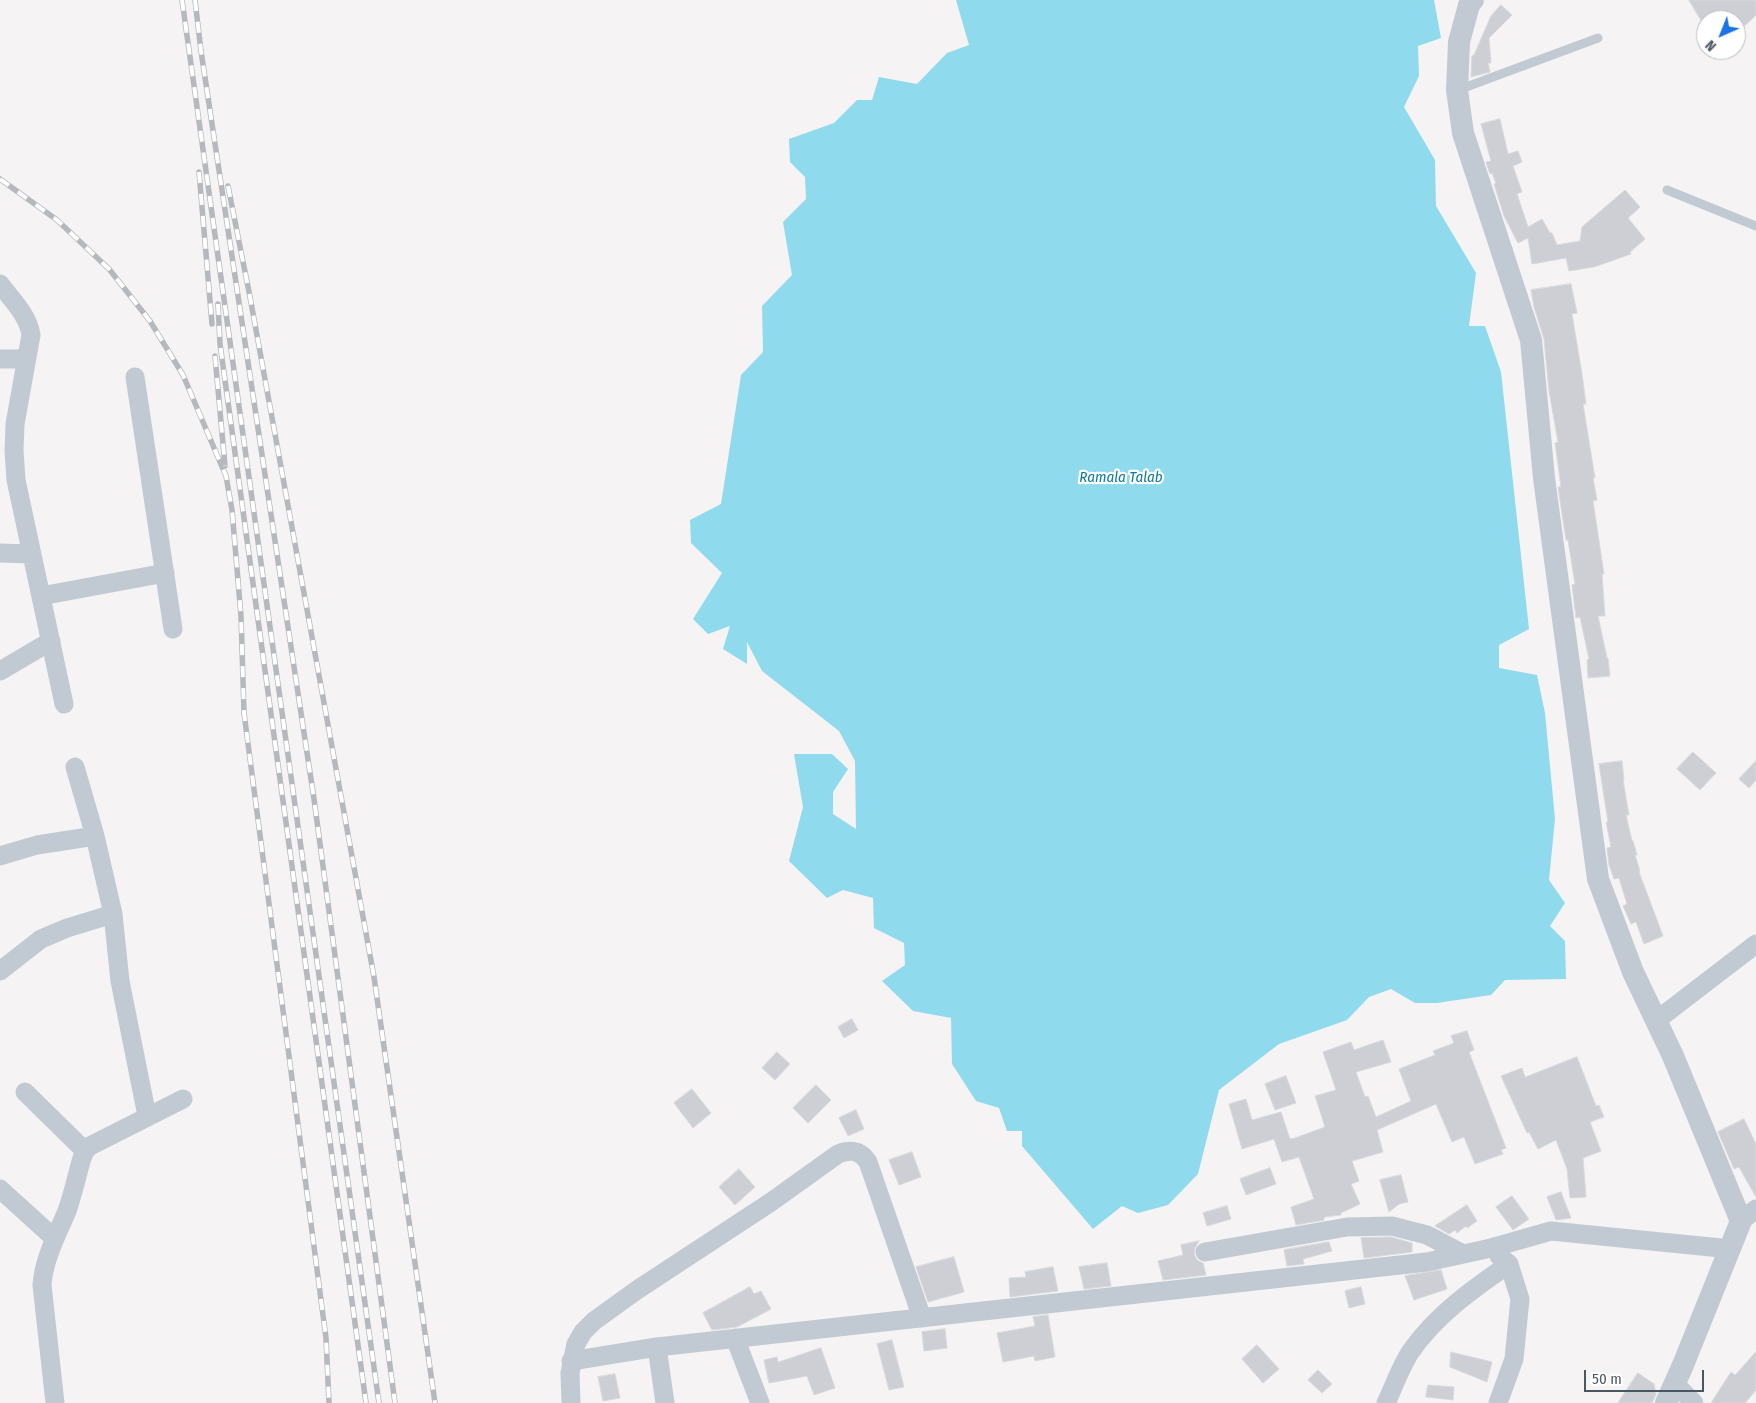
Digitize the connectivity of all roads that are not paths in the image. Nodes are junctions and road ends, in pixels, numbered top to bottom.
1 (1473, 0) edge
2 (1598, 38) dead end
3 (1457, 90) junction
4 (1667, 190) dead end
5 (1756, 226) edge
6 (0, 284) edge
7 (0, 359) edge
8 (26, 359) junction
9 (135, 377) dead end
10 (0, 553) edge
11 (32, 554) junction
12 (165, 573) junction
13 (42, 596) junction
14 (173, 629) dead end
15 (51, 641) junction
16 (0, 671) edge
17 (64, 704) dead end
18 (75, 767) dead end
19 (95, 836) junction
20 (0, 856) edge
21 (113, 914) junction
22 (1756, 944) edge
23 (0, 972) edge
24 (1657, 1020) junction
25 (25, 1092) dead end
26 (184, 1100) dead end
27 (147, 1116) junction
28 (85, 1151) junction
29 (0, 1189) edge
30 (1748, 1215) edge
31 (54, 1238) junction
32 (1491, 1248) junction
33 (1730, 1249) junction
34 (1205, 1252) dead end
35 (1464, 1254) junction
36 (1509, 1264) junction
37 (922, 1318) junction
38 (735, 1338) junction
39 (657, 1347) junction
40 (571, 1361) junction
41 (1671, 1394) edge
42 (55, 1403) edge
43 (571, 1403) edge
44 (665, 1403) edge
45 (760, 1403) edge
46 (1386, 1403) edge
47 (1498, 1403) edge
48 (1694, 1403) edge

1 - 3 street
2 - 3 lane
3 - 24 street
4 - 5 lane
6 - 8 street
7 - 8 street
8 - 11 street
9 - 12 street
10 - 11 street
11 - 13 street
12 - 13 street
12 - 14 street
13 - 15 street
15 - 16 street
15 - 17 street
18 - 19 street
19 - 20 street
19 - 21 street
21 - 23 street
21 - 27 street
22 - 24 street
24 - 30 street
25 - 28 street
26 - 27 street
27 - 28 street
28 - 31 street
29 - 31 street
30 - 33 street
31 - 42 street
32 - 33 street
32 - 35 street
32 - 36 street
33 - 41 street
34 - 35 street
35 - 37 street
36 - 46 street
36 - 47 street
37 - 38 street
37 - 40 street
38 - 39 street
38 - 45 street
39 - 40 street
39 - 44 street
40 - 43 street
41 - 48 street

